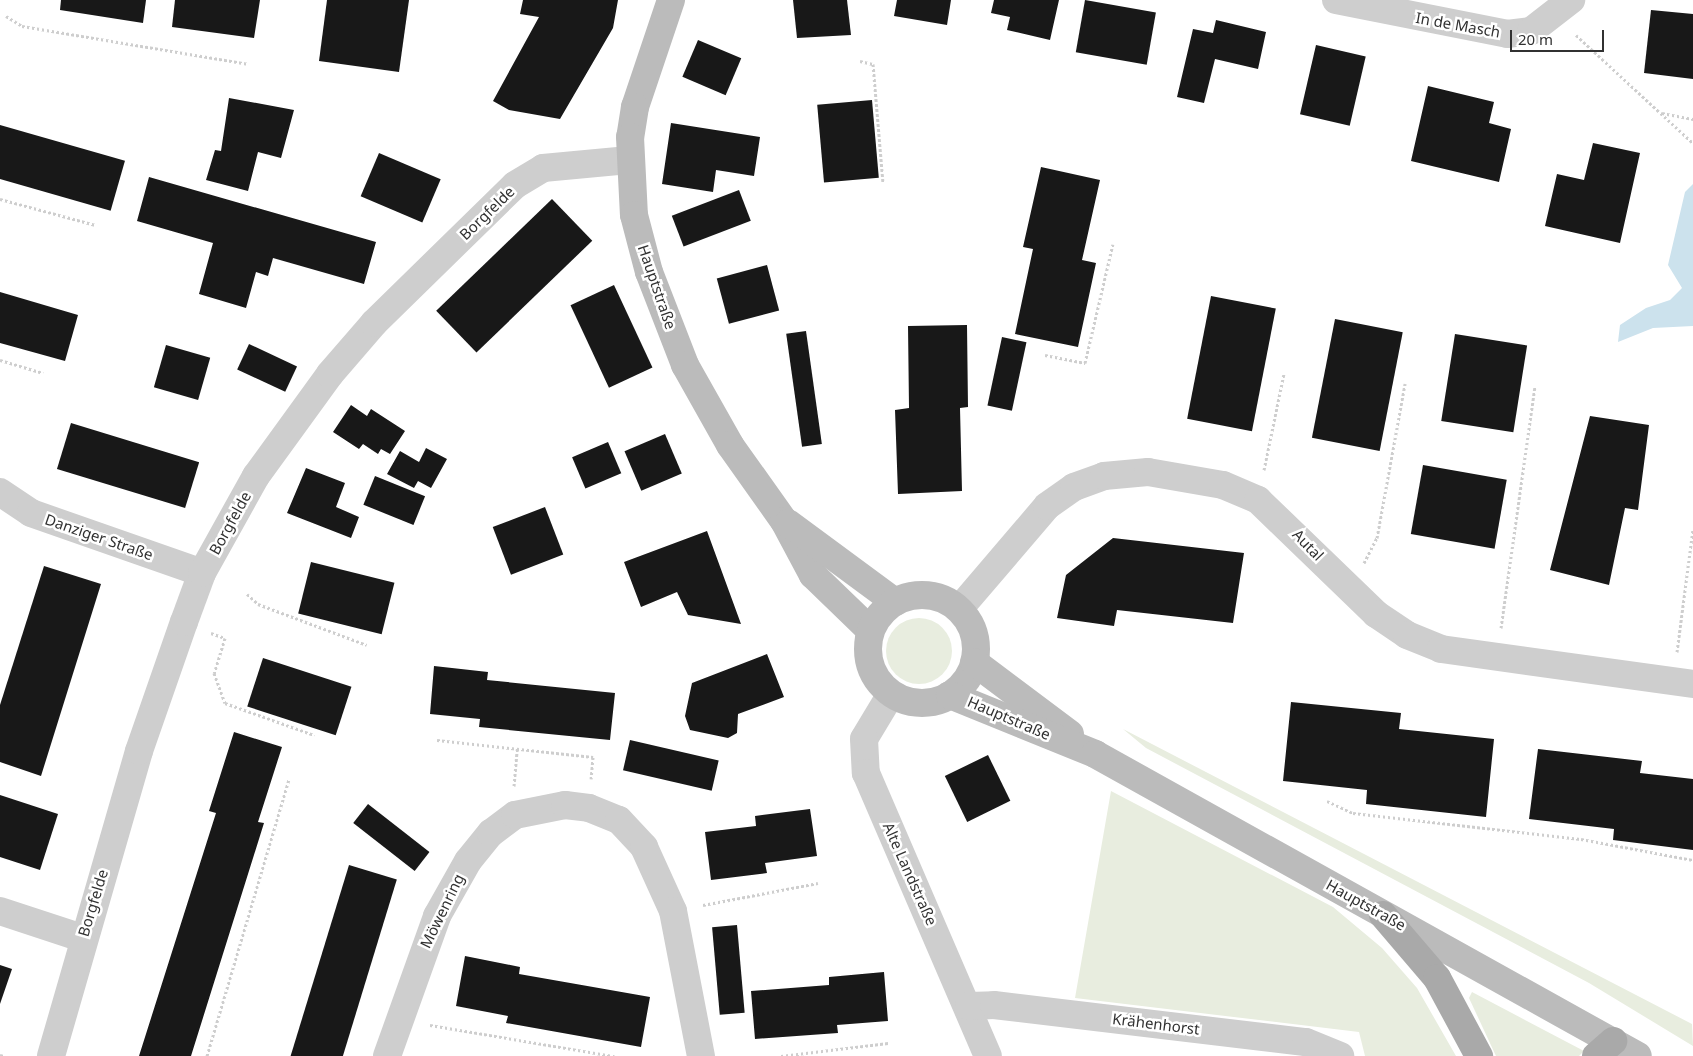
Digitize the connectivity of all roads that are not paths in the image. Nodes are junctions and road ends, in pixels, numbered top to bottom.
1 (671, 0) edge
2 (1336, 0) edge
3 (1563, 8) edge
4 (629, 160) junction
5 (0, 492) edge
6 (784, 521) junction
7 (202, 573) junction
8 (895, 602) junction
9 (960, 608) junction
10 (870, 630) junction
11 (974, 662) junction
12 (1683, 682) edge
13 (891, 694) junction
14 (950, 694) junction
15 (1095, 754) junction
16 (0, 911) edge
17 (1383, 914) junction
18 (82, 938) junction
19 (969, 1006) junction
20 (1604, 1048) edge
21 (51, 1056) edge
22 (387, 1056) edge
23 (701, 1056) edge
24 (988, 1056) edge
25 (1340, 1056) edge
26 (1479, 1056) edge
27 (1638, 1056) edge

1 - 4 main road, Hauptstraße
2 - 3 street, In de Masch
4 - 6 main road, Hauptstraße
4 - 7 street, Borgfelde
5 - 7 street, Danziger Straße
6 - 8 main road, Hauptstraße
6 - 10 main road, Hauptstraße
7 - 18 street, Borgfelde
8 - 9 main road
8 - 10 main road
9 - 11 main road, Hauptstraße
9 - 12 street, Autal
10 - 13 main road
11 - 14 main road, Hauptstraße
11 - 15 main road, Hauptstraße
13 - 14 main road, Hauptstraße
13 - 19 street, Alte Landstraße
14 - 15 main road, Hauptstraße
15 - 17 main road, Hauptstraße
16 - 18 street
17 - 20 main road, Hauptstraße
17 - 26 main road
18 - 21 street, Borgfelde
19 - 24 street, Alte Landstraße
19 - 25 street, Krähenhorst
20 - 27 main road, Hauptstraße
22 - 23 street, Möwenring

